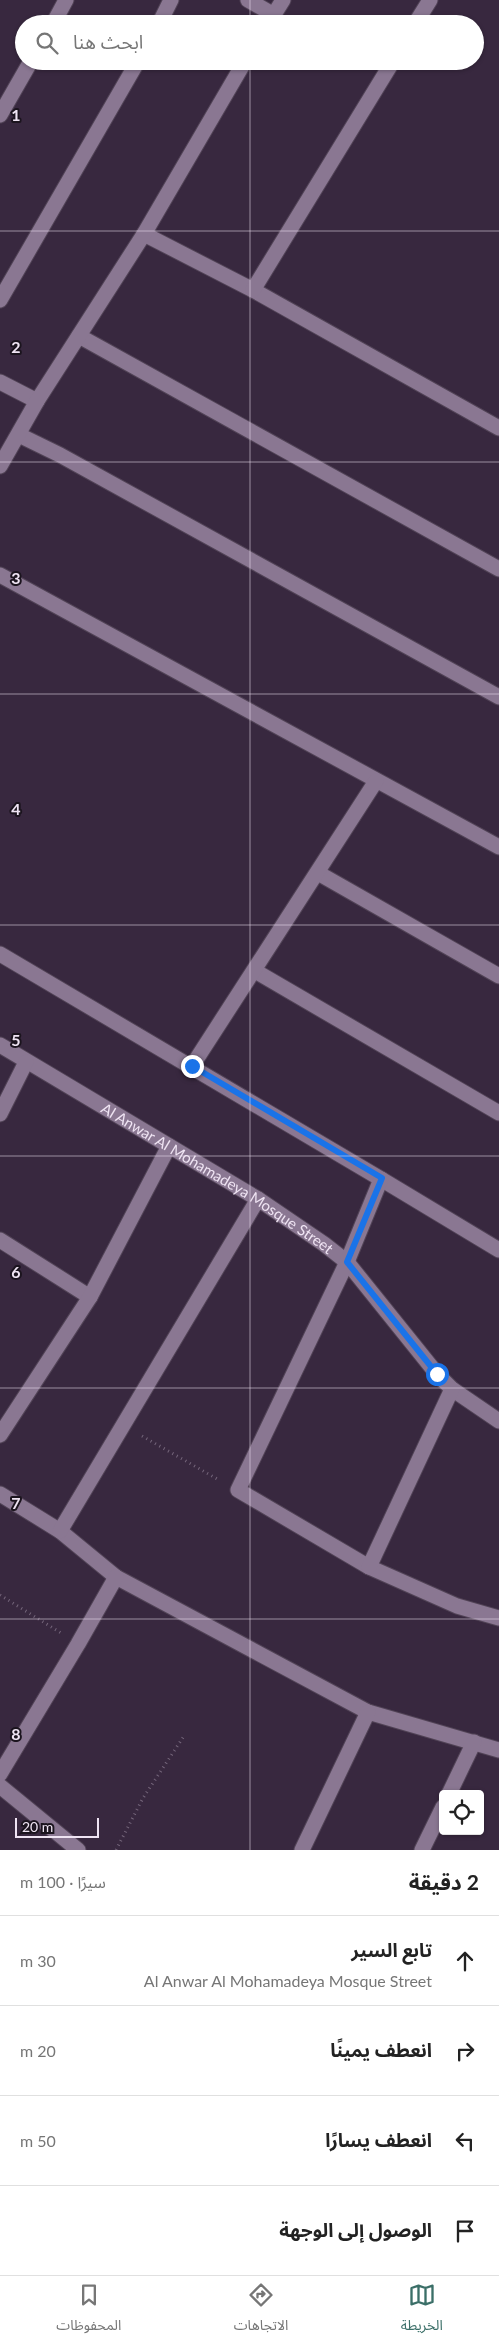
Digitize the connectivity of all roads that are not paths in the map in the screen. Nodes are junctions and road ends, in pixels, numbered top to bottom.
1 (66, 0) edge
2 (171, 0) edge
3 (248, 0) edge
4 (283, 0) edge
5 (430, 0) edge
6 (58, 15) edge
7 (163, 15) edge
8 (266, 15) edge
9 (274, 15) edge
10 (421, 15) edge
11 (26, 70) edge
12 (133, 70) edge
13 (240, 70) edge
14 (387, 70) edge
15 (0, 115) edge
16 (144, 234) junction
17 (253, 290) junction
18 (0, 300) edge
19 (79, 336) junction
20 (0, 382) edge
21 (38, 401) junction
22 (499, 428) edge
23 (18, 435) junction
24 (0, 466) edge
25 (499, 569) edge
26 (0, 576) edge
27 (499, 697) edge
28 (376, 780) junction
29 (499, 847) edge
30 (318, 873) junction
31 (0, 954) edge
32 (255, 971) junction
33 (499, 976) edge
34 (0, 1045) edge
35 (26, 1062) junction
36 (192, 1066) junction
37 (499, 1113) edge
38 (0, 1114) edge
39 (168, 1146) junction
40 (382, 1178) junction
41 (258, 1199) junction
42 (0, 1240) edge
43 (499, 1250) edge
44 (347, 1262) junction
45 (90, 1297) junction
46 (452, 1389) junction
47 (499, 1421) edge
48 (0, 1434) edge
49 (0, 1494) edge
50 (60, 1531) junction
51 (369, 1567) junction
52 (116, 1576) junction
53 (499, 1618) edge
54 (368, 1712) junction
55 (474, 1742) junction
56 (499, 1750) edge
57 (0, 1774) edge
58 (0, 1786) edge
59 (451, 1790) edge
60 (439, 1814) edge
61 (78, 1850) edge
62 (302, 1850) edge
63 (422, 1850) edge

1 - 6 street
2 - 7 street
3 - 8 street
4 - 9 street
5 - 10 street
11 - 15 street
12 - 18 street
13 - 16 street
14 - 17 street
16 - 17 street
16 - 19 street
17 - 22 street
19 - 21 street
19 - 25 street
20 - 21 street
21 - 23 street
23 - 24 street
23 - 27 street
26 - 28 street
28 - 29 street
28 - 30 street
30 - 32 street
30 - 33 street
31 - 36 street
32 - 36 street
32 - 37 street
34 - 35 street, Al Anwar Al Mohamadeya Mosque Street
35 - 38 street
35 - 39 street, Al Anwar Al Mohamadeya Mosque Street
36 - 40 street
39 - 41 street, Al Anwar Al Mohamadeya Mosque Street
39 - 45 street
40 - 43 street
40 - 44 street
41 - 44 street, Al Anwar Al Mohamadeya Mosque Street
41 - 50 street
42 - 45 street
44 - 46 street, Al Anwar Al Mohamadeya Mosque Street
44 - 51 street
45 - 48 street
46 - 47 street, Al Anwar Al Mohamadeya Mosque Street
46 - 51 street
49 - 50 street
50 - 52 street
51 - 53 street
52 - 54 street
52 - 57 street
54 - 55 street
54 - 62 street
55 - 56 street
55 - 59 street
58 - 61 street
60 - 63 street

